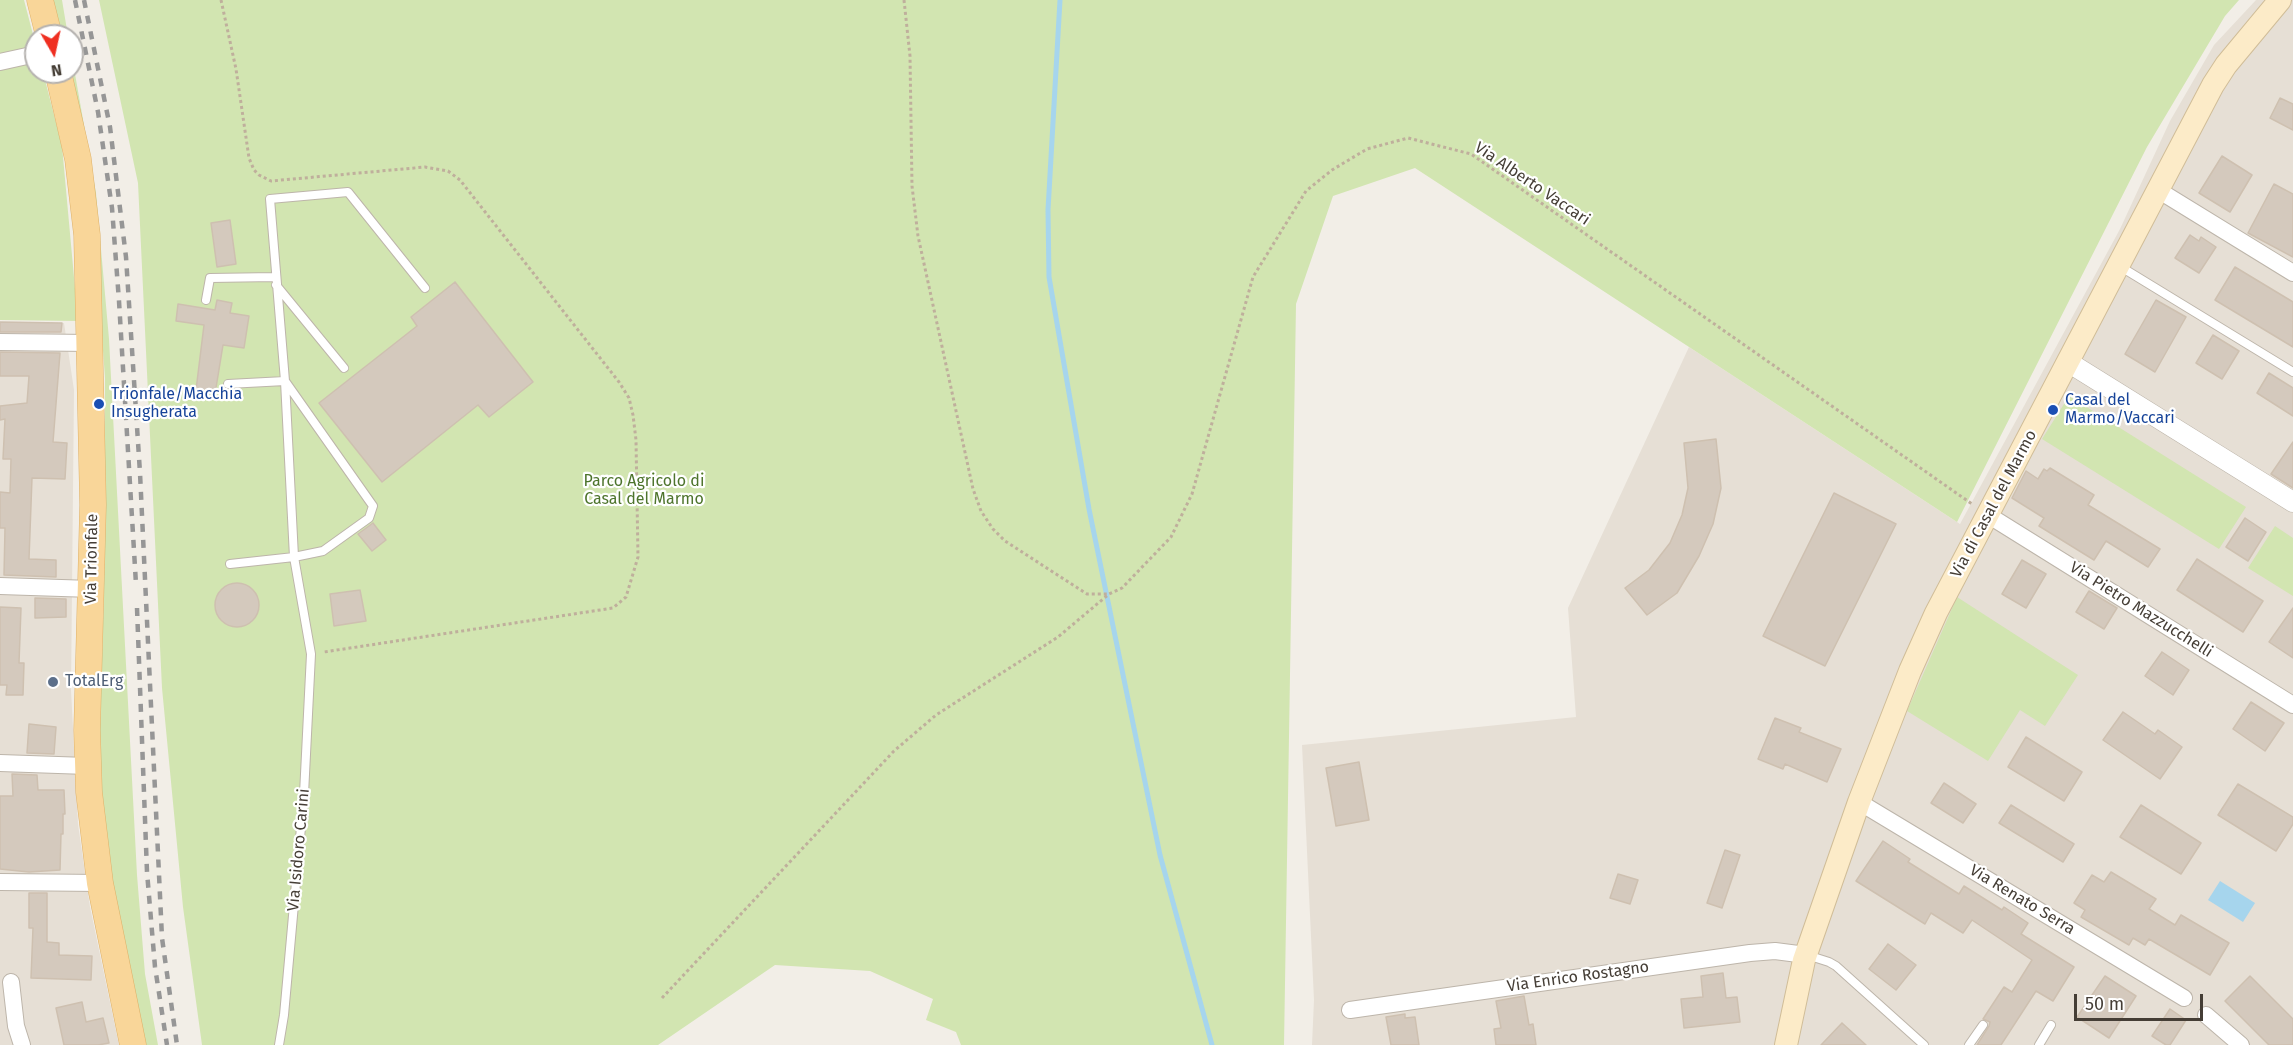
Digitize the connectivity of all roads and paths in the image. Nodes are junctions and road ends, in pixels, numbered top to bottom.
1 (40, 0) edge
2 (221, 0) edge
3 (903, 0) edge
4 (2280, 0) edge
5 (46, 24) edge
6 (24, 57) edge
7 (0, 62) edge
8 (61, 84) edge
9 (2158, 190) junction
10 (2118, 265) junction
11 (2293, 273) edge
12 (276, 281) junction
13 (425, 288) dead end
14 (206, 300) dead end
15 (0, 342) edge
16 (91, 343) junction
17 (2068, 362) junction
18 (344, 368) dead end
19 (2293, 372) edge
20 (285, 381) junction
21 (228, 384) dead end
22 (2293, 502) edge
23 (1988, 515) junction
24 (294, 557) junction
25 (230, 564) dead end
26 (0, 586) edge
27 (92, 589) junction
28 (1109, 594) junction
29 (311, 654) junction
30 (2293, 705) edge
31 (0, 763) edge
32 (87, 766) junction
33 (1860, 802) junction
34 (0, 882) edge
35 (100, 883) junction
36 (1806, 955) junction
37 (11, 982) dead end
38 (662, 998) dead end
39 (2184, 998) dead end
40 (1350, 1010) dead end
41 (2206, 1015) dead end
42 (1983, 1025) dead end
43 (2051, 1025) dead end
44 (22, 1045) edge
45 (133, 1045) edge
46 (279, 1045) edge
47 (1786, 1045) edge
48 (1924, 1045) edge
49 (1969, 1045) edge
50 (2039, 1045) edge
51 (2241, 1045) edge

1 - 5 main road
2 - 29 path
3 - 28 path
4 - 9 main road, Via di Casal del Marmo
6 - 7 street
8 - 16 main road, Via Trionfale
9 - 10 main road, Via di Casal del Marmo
9 - 11 street
10 - 17 main road, Via di Casal del Marmo
10 - 19 lane
12 - 13 lane, Via Isidoro Carini
12 - 14 lane
12 - 18 lane
12 - 20 lane, Via Isidoro Carini
15 - 16 street
16 - 27 main road, Via Trionfale
17 - 22 street
17 - 23 main road, Via di Casal del Marmo
20 - 21 lane
20 - 24 lane, Via Isidoro Carini
20 - 24 lane
23 - 28 path, Via Alberto Vaccari
23 - 30 street, Via Pietro Mazzucchelli
23 - 33 main road, Via di Casal del Marmo
24 - 25 lane
24 - 29 lane, Via Isidoro Carini
26 - 27 street
27 - 32 main road, Via Trionfale
28 - 38 path, Via Alberto Vaccari
29 - 46 lane, Via Isidoro Carini
31 - 32 street
32 - 35 main road, Via Trionfale
33 - 36 main road, Via di Casal del Marmo
33 - 39 street, Via Renato Serra
34 - 35 street
35 - 45 main road, Via Trionfale
36 - 40 street, Via Enrico Rostagno
36 - 47 main road, Via di Casal del Marmo
36 - 48 lane
37 - 44 street
41 - 51 street
42 - 49 lane
43 - 50 lane

